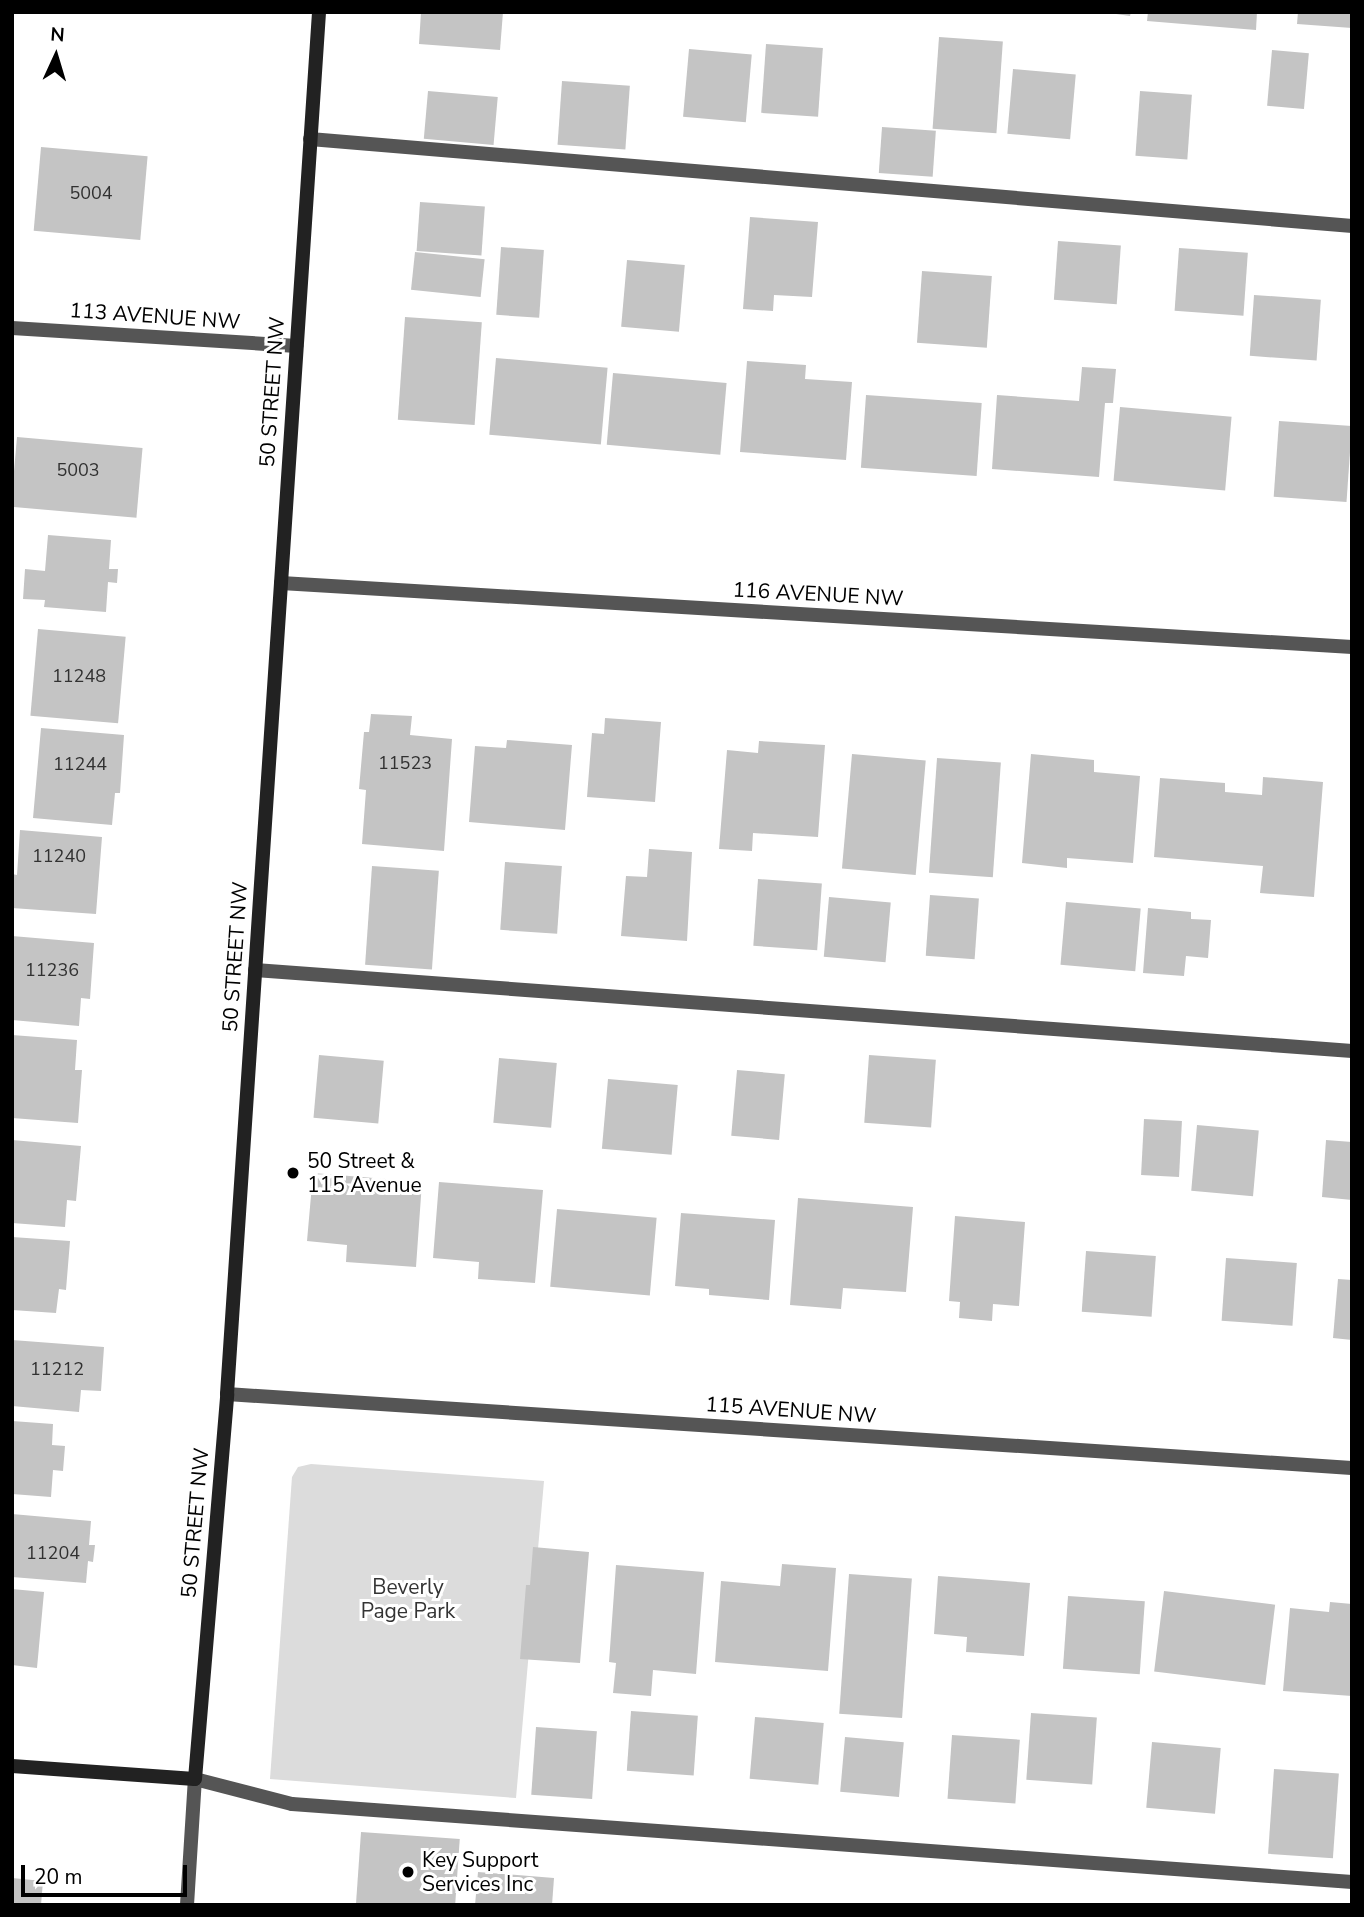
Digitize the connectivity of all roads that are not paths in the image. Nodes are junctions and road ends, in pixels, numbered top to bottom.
1 (319, 12) edge
2 (310, 139) junction
3 (1352, 226) edge
4 (12, 328) edge
5 (296, 346) junction
6 (281, 583) junction
7 (1352, 648) edge
8 (255, 970) junction
9 (1352, 1051) edge
10 (227, 1394) junction
11 (1352, 1468) edge
12 (12, 1766) edge
13 (195, 1779) junction
14 (1352, 1882) edge
15 (187, 1905) edge

1 - 2 main road, 50 STREET NW
2 - 3 street
2 - 5 main road, 50 STREET NW
4 - 5 street, 113 AVENUE NW
5 - 6 main road, 50 STREET NW
6 - 7 street, 116 AVENUE NW
6 - 8 main road, 50 STREET NW
8 - 9 street
8 - 10 main road, 50 STREET NW
10 - 11 street, 115 AVENUE NW
10 - 13 main road, 50 STREET NW
12 - 13 main road
13 - 14 street
13 - 15 street, 50 STREET NW

